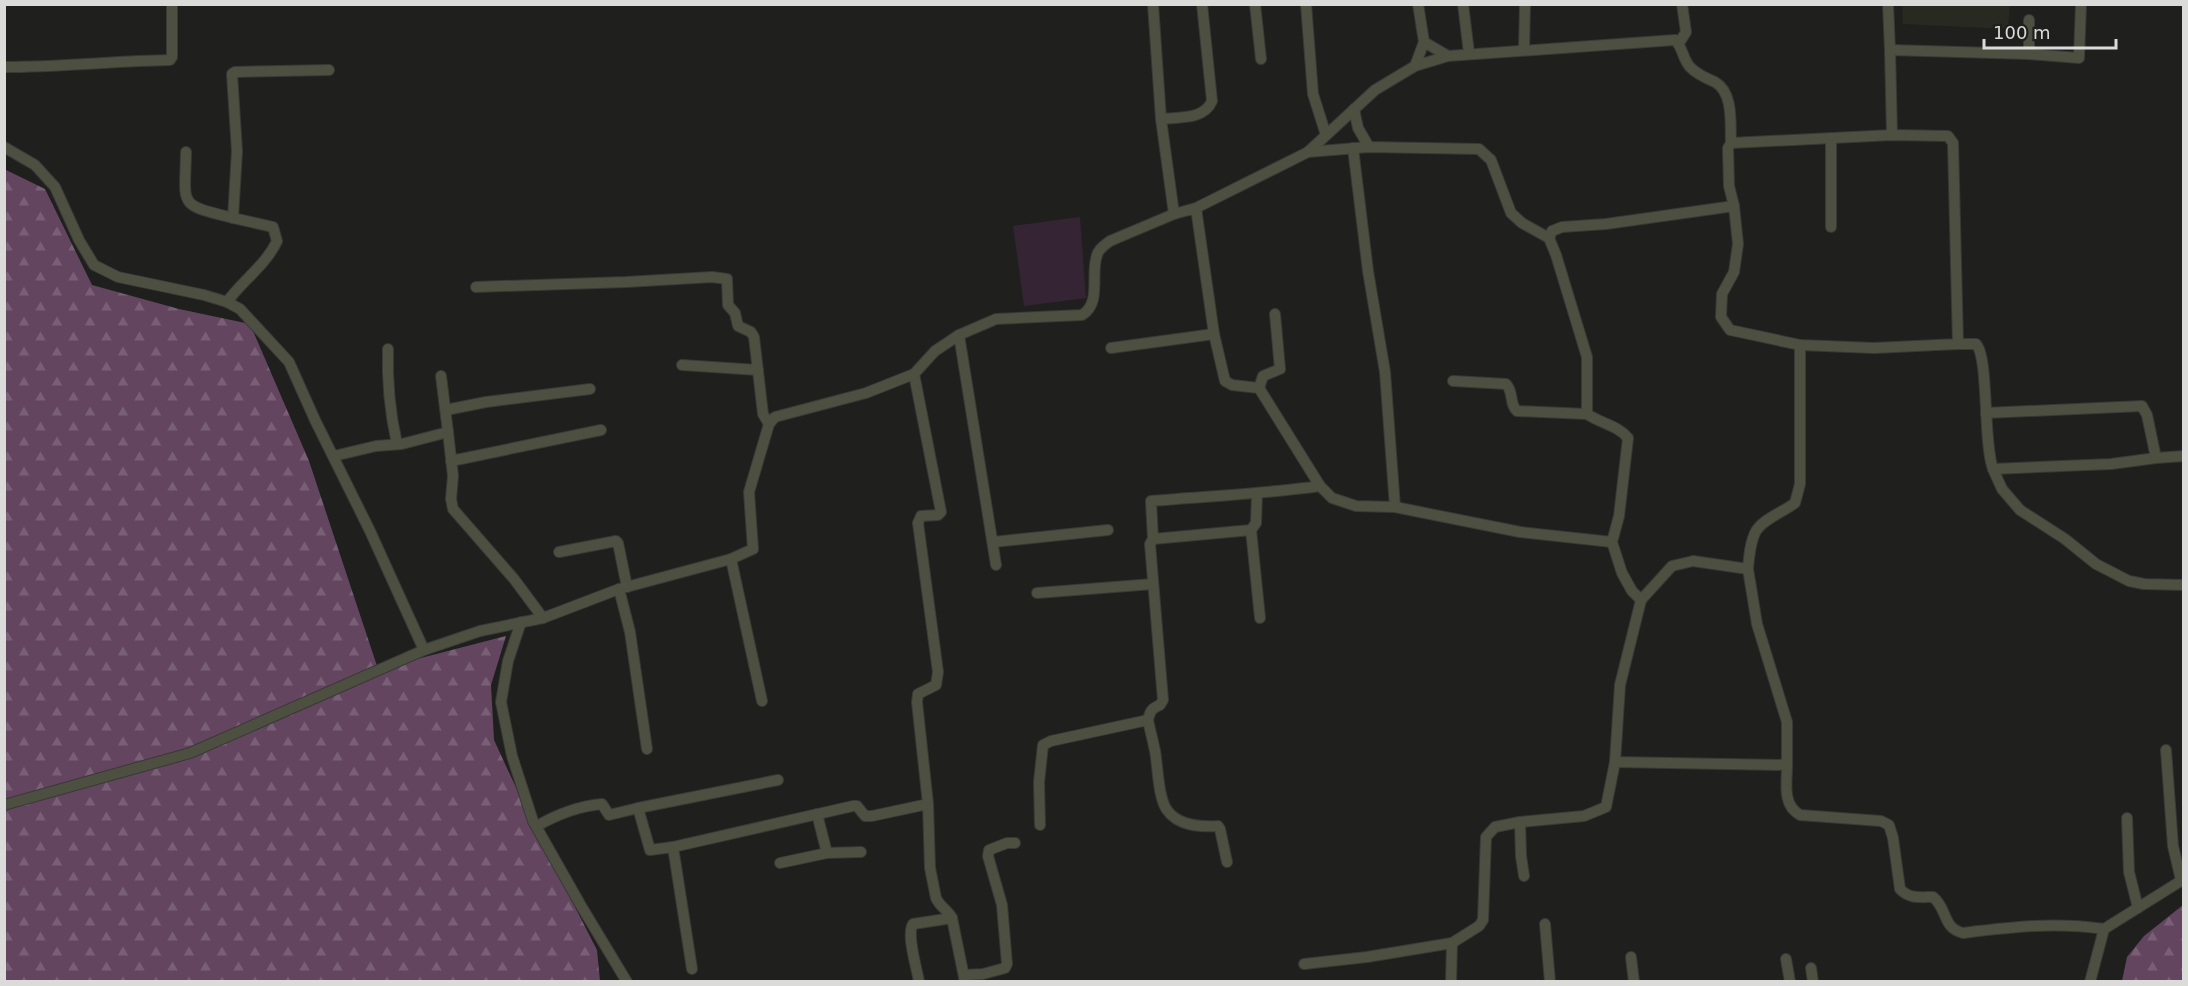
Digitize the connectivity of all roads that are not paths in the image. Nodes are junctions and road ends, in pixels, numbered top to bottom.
1 (172, 4) edge
2 (1153, 4) edge
3 (1202, 4) edge
4 (1255, 4) edge
5 (1306, 4) edge
6 (1418, 4) edge
7 (1462, 4) edge
8 (1525, 4) edge
9 (1683, 4) edge
10 (1888, 4) edge
11 (2081, 4) edge
12 (2029, 20) dead end
13 (1424, 42) junction
14 (1678, 43) junction
15 (1524, 50) junction
16 (1890, 50) junction
17 (1469, 53) junction
18 (2029, 54) junction
19 (1448, 56) junction
20 (1261, 59) dead end
21 (1415, 66) junction
22 (4, 67) edge
23 (329, 70) dead end
24 (1354, 110) junction
25 (1161, 119) junction
26 (1326, 135) junction
27 (1892, 135) junction
28 (1831, 138) junction
29 (1731, 143) junction
30 (4, 147) edge
31 (1369, 147) junction
32 (1353, 148) junction
33 (186, 152) dead end
34 (1308, 152) junction
35 (1734, 206) junction
36 (1196, 207) junction
37 (1174, 214) junction
38 (233, 218) junction
39 (1831, 227) dead end
40 (1549, 238) junction
41 (476, 287) dead end
42 (227, 302) junction
43 (1275, 314) dead end
44 (1214, 334) junction
45 (959, 335) junction
46 (1958, 344) junction
47 (1800, 345) junction
48 (1111, 348) dead end
49 (388, 349) dead end
50 (682, 365) dead end
51 (758, 370) junction
52 (914, 374) junction
53 (441, 376) dead end
54 (1453, 381) dead end
55 (1259, 388) junction
56 (590, 389) dead end
57 (446, 410) junction
58 (1986, 413) junction
59 (1587, 414) junction
60 (769, 424) junction
61 (601, 430) dead end
62 (448, 432) junction
63 (397, 444) junction
64 (334, 456) junction
65 (2184, 456) edge
66 (2156, 458) junction
67 (451, 461) junction
68 (1993, 469) junction
69 (1320, 486) junction
70 (1257, 493) junction
71 (1395, 507) junction
72 (1108, 530) dead end
73 (1251, 530) junction
74 (1153, 539) junction
75 (993, 542) junction
76 (1612, 542) junction
77 (559, 552) dead end
78 (731, 559) junction
79 (996, 565) dead end
80 (1748, 569) junction
81 (1153, 584) junction
82 (2184, 585) edge
83 (623, 588) junction
84 (1037, 593) dead end
85 (1641, 600) junction
86 (543, 618) junction
87 (1260, 618) dead end
88 (521, 622) junction
89 (424, 650) junction
90 (762, 701) dead end
91 (1148, 720) junction
92 (647, 749) dead end
93 (2166, 750) dead end
94 (1615, 762) junction
95 (1787, 765) junction
96 (778, 780) dead end
97 (928, 804) junction
98 (4, 805) edge
99 (638, 808) junction
100 (818, 814) junction
101 (2127, 818) dead end
102 (1520, 822) junction
103 (1040, 825) dead end
104 (537, 826) junction
105 (1015, 843) dead end
106 (673, 847) junction
107 (861, 852) dead end
108 (827, 853) junction
109 (1227, 862) dead end
110 (780, 863) dead end
111 (1524, 876) dead end
112 (2182, 880) edge
113 (2138, 908) junction
114 (952, 918) junction
115 (1545, 924) dead end
116 (2104, 929) junction
117 (1452, 944) junction
118 (1631, 957) dead end
119 (1786, 959) dead end
120 (1304, 964) dead end
121 (1811, 968) dead end
122 (692, 969) dead end
123 (964, 978) edge
124 (627, 981) edge
125 (919, 981) edge
126 (1451, 981) edge
127 (1550, 981) edge
128 (1634, 981) edge
129 (1790, 981) edge
130 (1813, 981) edge
131 (2091, 981) edge

1 - 22 street
2 - 25 street
3 - 25 street
4 - 20 street
5 - 26 street
6 - 13 street
7 - 17 street
8 - 15 street
9 - 14 street
10 - 16 street
11 - 18 street
12 - 18 street
13 - 19 street
13 - 21 street
14 - 15 street
14 - 29 street
15 - 17 street
16 - 18 street
16 - 27 street
17 - 19 street
19 - 21 street
21 - 24 street
23 - 38 street
24 - 26 street
24 - 31 street
25 - 37 street
26 - 34 street
27 - 28 street
27 - 46 street
28 - 29 street
28 - 39 street
29 - 35 street
30 - 42 street
31 - 32 street
31 - 40 street
32 - 34 street
32 - 71 street
33 - 38 street
34 - 36 street
35 - 40 street
35 - 47 street
36 - 37 street
36 - 44 street
37 - 45 street
38 - 42 street
40 - 59 street
41 - 51 street
42 - 64 street
43 - 55 street
44 - 48 street
44 - 55 street
45 - 52 street
45 - 75 street
46 - 47 street
46 - 58 street
47 - 80 street
49 - 63 street
50 - 51 street
51 - 60 street
52 - 60 street
52 - 97 street
53 - 57 street
54 - 59 street
55 - 69 street
56 - 57 street
57 - 62 street
58 - 66 street
58 - 68 street
59 - 76 street
60 - 78 street
61 - 67 street
62 - 63 street
62 - 67 street
63 - 64 street
64 - 89 street
65 - 66 street
66 - 68 street
67 - 86 street
68 - 82 street
69 - 70 street
69 - 71 street
70 - 73 street
70 - 74 street
71 - 76 street
72 - 75 street
73 - 74 street
73 - 87 street
74 - 81 street
75 - 79 street
76 - 85 street
77 - 83 street
78 - 83 street
78 - 90 street
80 - 85 street
80 - 95 street
81 - 84 street
81 - 91 street
83 - 86 street
83 - 92 street
85 - 94 street
86 - 88 street
88 - 89 street
88 - 104 street
89 - 98 street
91 - 103 street
91 - 109 street
93 - 112 street
94 - 95 street
94 - 102 street
95 - 116 street
96 - 99 street
97 - 100 street
97 - 114 street
99 - 104 street
99 - 106 street
100 - 106 street
100 - 108 street
101 - 113 street
102 - 111 street
102 - 117 street
104 - 124 street
105 - 123 street
106 - 122 street
107 - 108 street
108 - 110 street
112 - 113 street
113 - 116 street
114 - 123 street
114 - 125 street
115 - 127 street
116 - 131 street
117 - 120 street
117 - 126 street
118 - 128 street
119 - 129 street
121 - 130 street

